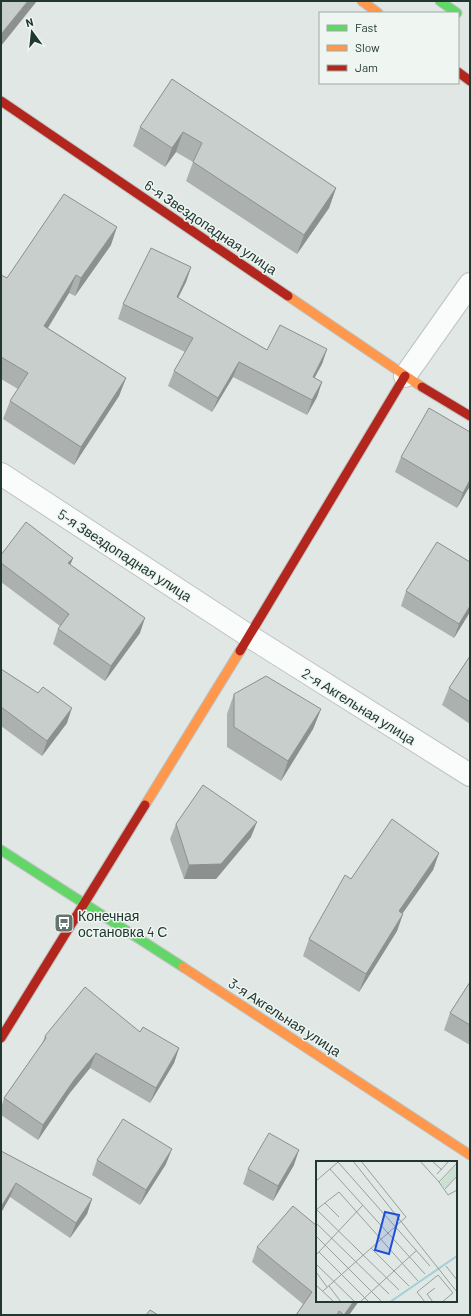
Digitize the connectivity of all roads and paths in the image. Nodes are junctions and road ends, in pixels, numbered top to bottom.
1 (362, 1) edge
2 (440, 1) edge
3 (377, 12) edge
4 (456, 12) edge
5 (459, 73) edge
6 (470, 81) edge
7 (1, 101) edge
8 (470, 284) edge
9 (405, 376) junction
10 (470, 416) edge
11 (1, 474) edge
12 (249, 636) junction
13 (470, 775) edge
14 (1, 850) edge
15 (85, 903) junction
16 (1, 1038) edge
17 (470, 1155) edge

1 - 3 street
2 - 4 street
5 - 6 street
7 - 9 street, 6-я Звездопадная улица
8 - 9 street
9 - 10 street, 6-я Звездопадная улица
9 - 12 street
11 - 12 street, 5-я Звездопадная улица
12 - 13 street, 2-я Акгельная улица
12 - 15 street
14 - 15 street, 3-я Акгельная улица
15 - 16 street
15 - 17 street, 3-я Акгельная улица

